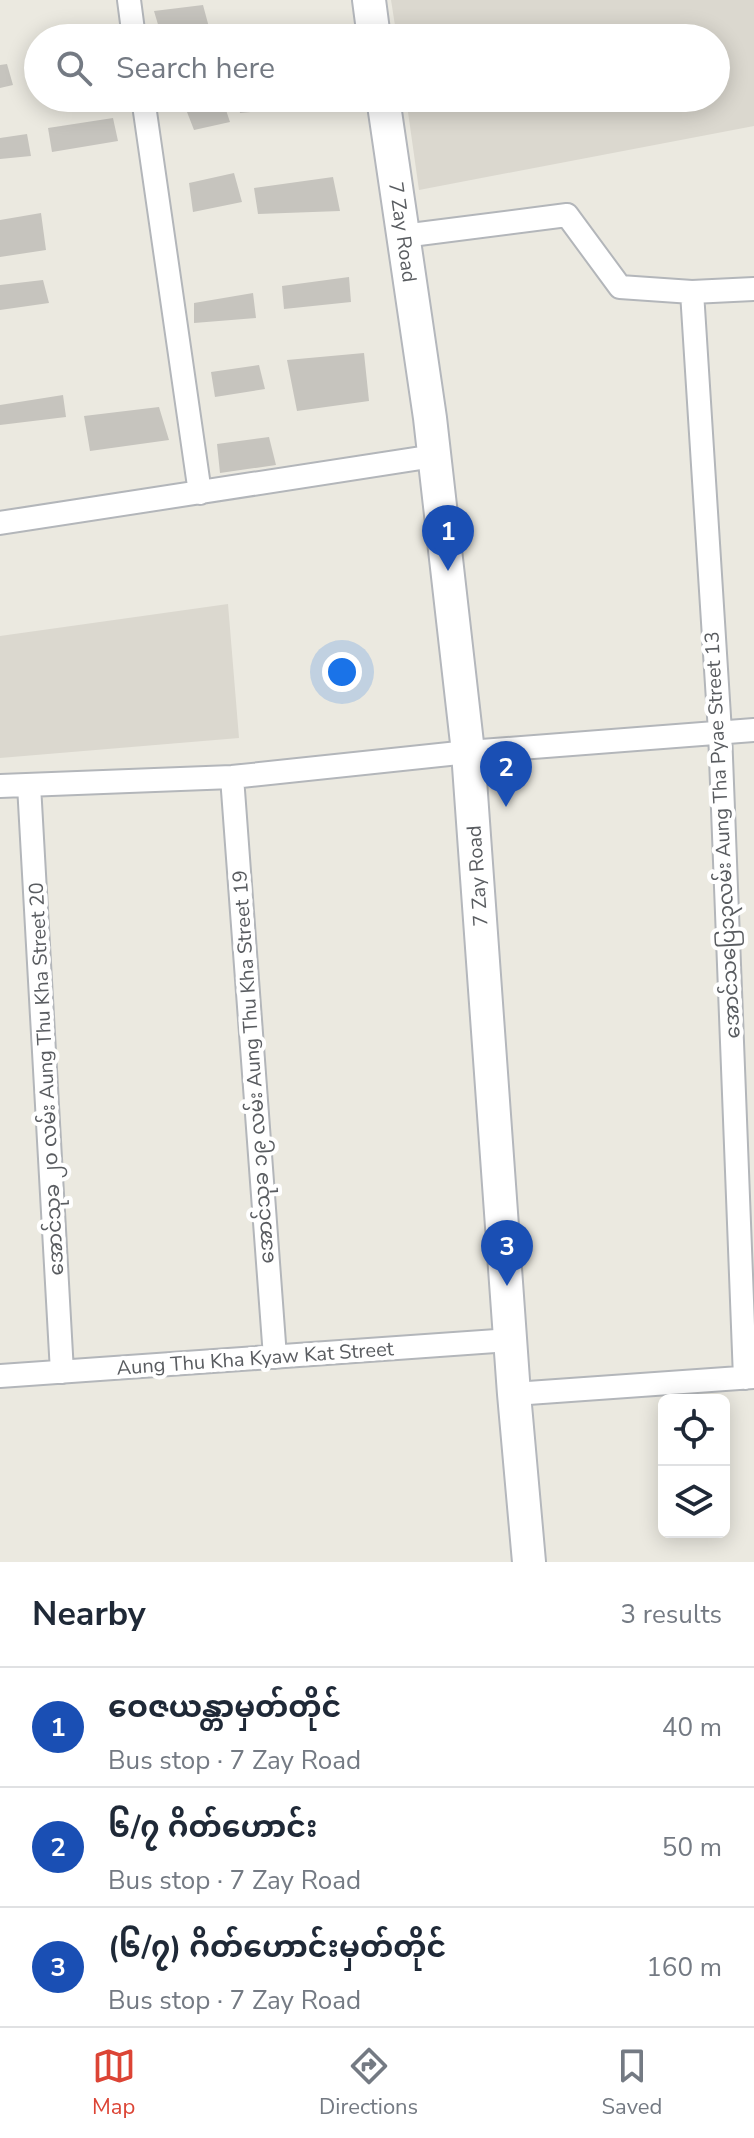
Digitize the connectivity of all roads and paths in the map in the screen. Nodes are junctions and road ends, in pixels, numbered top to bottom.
1 (129, 0) edge
2 (369, 0) edge
3 (132, 24) edge
4 (372, 24) edge
5 (145, 112) edge
6 (385, 112) edge
7 (403, 236) junction
8 (754, 289) edge
9 (692, 292) junction
10 (434, 456) junction
11 (200, 493) junction
12 (0, 523) edge
13 (754, 730) edge
14 (720, 732) junction
15 (468, 752) junction
16 (232, 777) junction
17 (29, 785) junction
18 (0, 786) edge
19 (511, 1340) junction
20 (275, 1357) junction
21 (62, 1372) junction
22 (0, 1376) edge
23 (749, 1377) edge
24 (514, 1394) junction
25 (529, 1562) edge

1 - 3 street
2 - 4 street
5 - 11 street
6 - 7 street, 7 Zay Road
7 - 9 street
7 - 10 street, 7 Zay Road
8 - 9 street
9 - 14 street, အောင်သပြေ၁၃လမ်း Aung Tha Pyae Street 13
10 - 11 street
10 - 15 street, 7 Zay Road
11 - 12 street
13 - 14 street
14 - 15 street
14 - 23 street, အောင်သပြေ၁၃လမ်း Aung Tha Pyae Street 13
15 - 16 street
15 - 19 street, 7 Zay Road
16 - 17 street
16 - 20 street, အောင်သုခ ၁၉ လမ်း Aung Thu Kha Street 19
17 - 18 street
17 - 21 street, အောင်သုခ ၂၀ လမ်း Aung Thu Kha Street 20
19 - 20 street, Aung Thu Kha Kyaw Kat Street
19 - 24 street, 7 Zay Road
20 - 21 street, Aung Thu Kha Kyaw Kat Street
21 - 22 street, Aung Thu Kha Kyaw Kat Street
23 - 24 street
24 - 25 street, 7 Zay Road

